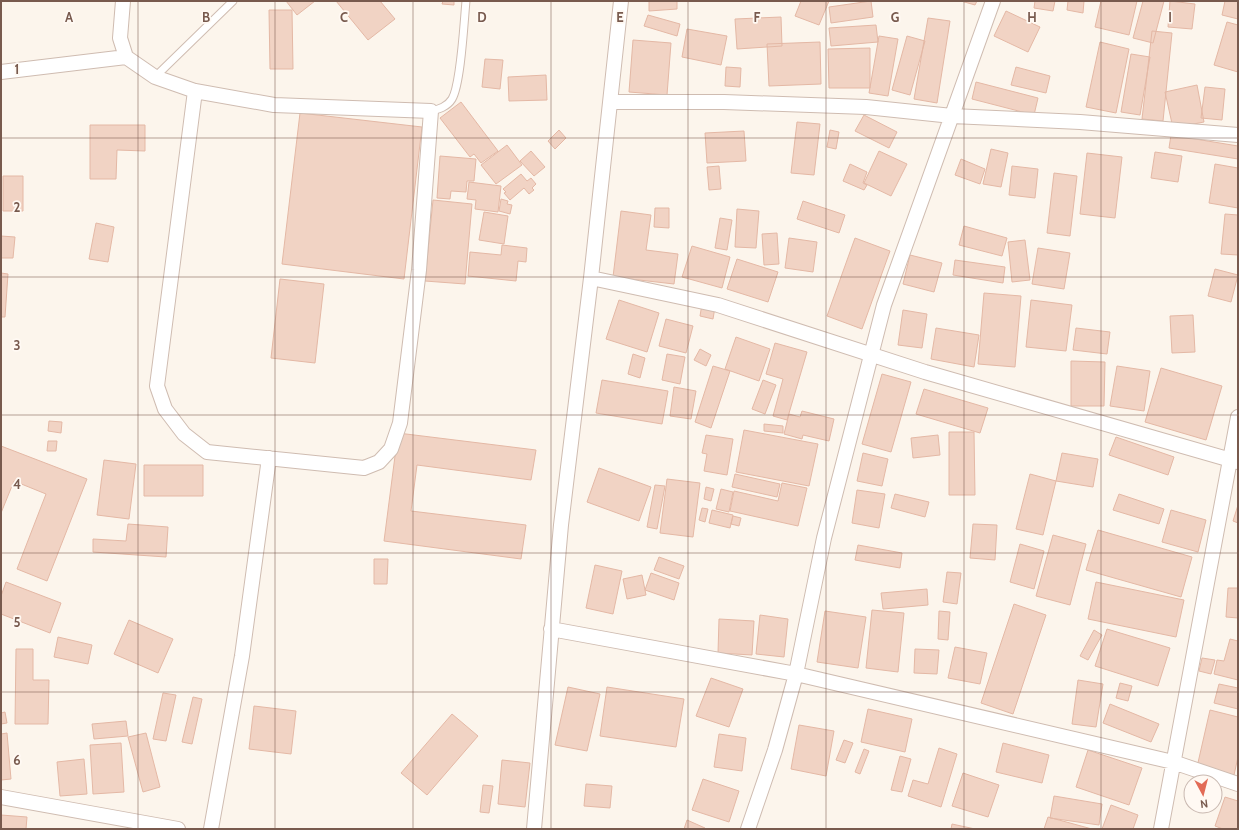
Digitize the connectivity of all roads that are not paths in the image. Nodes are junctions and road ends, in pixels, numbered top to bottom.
1 (124, 1) edge
2 (233, 1) edge
3 (466, 1) edge
4 (621, 1) edge
5 (993, 1) edge
6 (126, 57) junction
7 (1, 72) edge
8 (155, 77) junction
9 (195, 91) junction
10 (611, 102) junction
11 (431, 111) junction
12 (952, 116) junction
13 (1238, 135) edge
14 (591, 278) junction
15 (871, 354) junction
16 (1238, 417) edge
17 (270, 458) junction
18 (1234, 461) edge
19 (551, 629) junction
20 (796, 674) junction
21 (1173, 762) junction
22 (1238, 784) edge
23 (1, 797) edge
24 (178, 829) edge
25 (211, 829) edge
26 (534, 829) edge
27 (748, 829) edge
28 (1161, 829) edge

1 - 6 street
2 - 8 lane
3 - 11 lane
4 - 10 street
5 - 12 street
6 - 7 street
6 - 8 street
8 - 9 street
9 - 11 street
9 - 17 street
10 - 12 street
10 - 14 street
11 - 17 street
12 - 13 street
12 - 15 street
14 - 15 street
14 - 19 street
15 - 18 street
15 - 20 street
16 - 18 street
17 - 25 street
18 - 21 street
19 - 20 street
19 - 26 street
20 - 21 street
20 - 27 street
21 - 22 street
21 - 28 street
23 - 24 street

